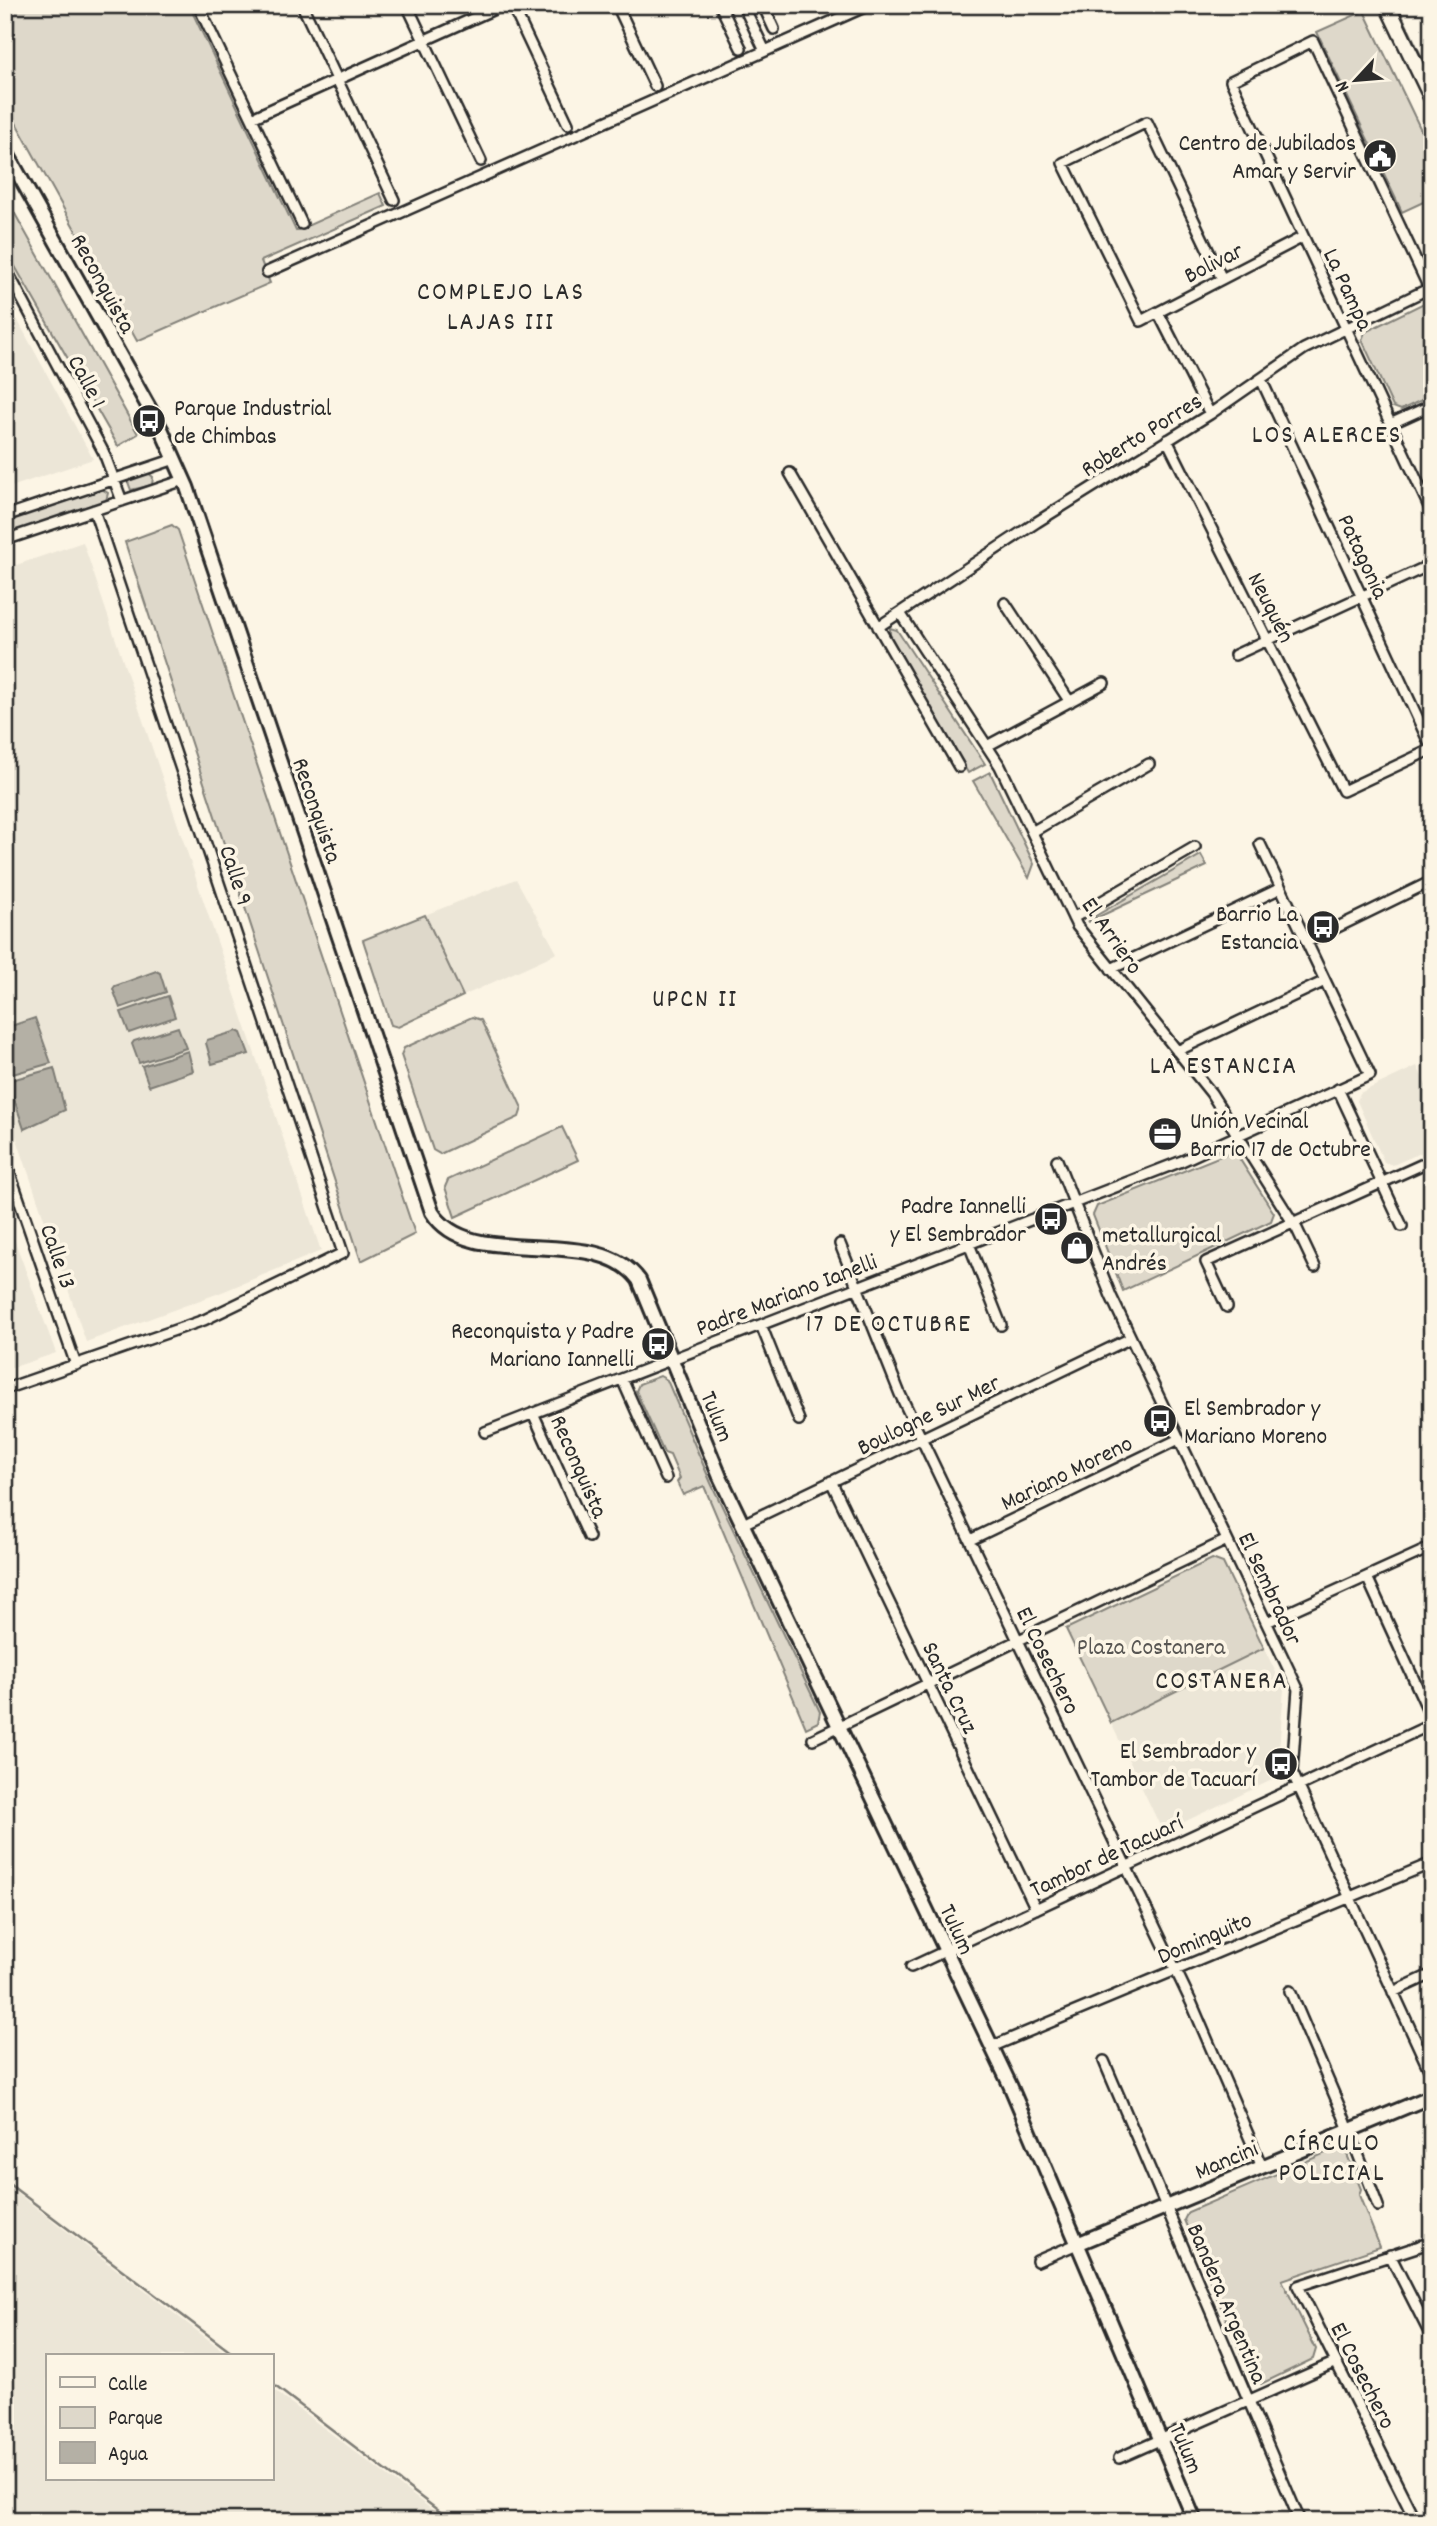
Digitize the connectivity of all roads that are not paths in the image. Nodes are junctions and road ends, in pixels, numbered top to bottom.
1 (198, 5) edge
2 (302, 5) edge
3 (407, 5) edge
4 (503, 5) edge
5 (512, 5) edge
6 (617, 5) edge
7 (720, 5) edge
8 (743, 5) edge
9 (763, 5) edge
10 (869, 5) edge
11 (1387, 5) edge
12 (774, 29) dead end
13 (424, 41) junction
14 (741, 48) dead end
15 (765, 51) junction
16 (337, 80) junction
17 (655, 86) dead end
18 (1432, 99) edge
19 (252, 118) junction
20 (568, 124) dead end
21 (5, 150) edge
22 (481, 162) dead end
23 (394, 200) dead end
24 (302, 224) dead end
25 (1303, 237) junction
26 (5, 267) edge
27 (267, 272) dead end
28 (1222, 279) junction
29 (10, 285) edge
30 (1430, 288) edge
31 (1158, 312) junction
32 (1346, 329) junction
33 (1261, 379) junction
34 (1432, 405) edge
35 (1210, 414) junction
36 (1390, 424) junction
37 (1167, 440) junction
38 (175, 459) junction
39 (790, 473) dead end
40 (114, 480) junction
41 (184, 480) junction
42 (122, 501) junction
43 (94, 510) junction
44 (1432, 513) edge
45 (5, 516) edge
46 (5, 540) edge
47 (1432, 564) edge
48 (1362, 596) junction
49 (1004, 603) dead end
50 (900, 613) junction
51 (878, 627) junction
52 (1267, 640) junction
53 (1235, 654) dead end
54 (1104, 683) dead end
55 (1070, 702) junction
56 (987, 746) junction
57 (1432, 749) edge
58 (1149, 764) dead end
59 (959, 767) dead end
60 (1031, 832) junction
61 (1260, 844) dead end
62 (1195, 847) dead end
63 (1432, 881) edge
64 (1281, 888) junction
65 (1073, 918) junction
66 (1307, 942) junction
67 (1111, 969) junction
68 (1325, 981) junction
69 (1177, 1051) junction
70 (1338, 1090) junction
71 (1238, 1135) junction
72 (5, 1159) edge
73 (1057, 1160) dead end
74 (1432, 1160) edge
75 (1382, 1182) junction
76 (1074, 1203) junction
77 (1293, 1223) junction
78 (1402, 1226) dead end
79 (840, 1244) dead end
80 (969, 1244) junction
81 (1315, 1267) dead end
82 (858, 1287) junction
83 (1227, 1307) dead end
84 (761, 1325) junction
85 (1001, 1325) dead end
86 (1131, 1338) junction
87 (672, 1359) junction
88 (76, 1365) junction
89 (622, 1379) junction
90 (5, 1389) edge
91 (533, 1413) junction
92 (799, 1420) dead end
93 (485, 1432) dead end
94 (921, 1438) junction
95 (1179, 1439) junction
96 (666, 1478) dead end
97 (831, 1482) junction
98 (743, 1524) junction
99 (589, 1537) dead end
100 (970, 1540) junction
101 (1227, 1540) junction
102 (1432, 1547) edge
103 (1367, 1577) junction
104 (1267, 1622) junction
105 (1018, 1641) junction
106 (928, 1684) junction
107 (1432, 1718) edge
108 (1432, 1724) edge
109 (839, 1727) junction
110 (813, 1739) dead end
111 (1298, 1786) junction
112 (1432, 1863) edge
113 (1126, 1867) junction
114 (1350, 1898) junction
115 (1036, 1909) junction
116 (946, 1951) junction
117 (911, 1967) dead end
118 (1176, 1970) junction
119 (1432, 1974) edge
120 (1290, 1991) dead end
121 (1393, 1992) junction
122 (992, 2047) junction
123 (1104, 2061) dead end
124 (1432, 2076) edge
125 (1432, 2096) edge
126 (1348, 2131) junction
127 (1262, 2167) junction
128 (1378, 2206) dead end
129 (1166, 2207) junction
130 (1432, 2242) edge
131 (1077, 2244) junction
132 (1390, 2255) junction
133 (1037, 2261) dead end
134 (1432, 2339) edge
135 (1336, 2362) junction
136 (1249, 2401) junction
137 (1161, 2440) junction
138 (1119, 2458) dead end
139 (1432, 2512) edge
140 (1414, 2520) edge
141 (1195, 2521) edge
142 (1300, 2521) edge

1 - 19 street
2 - 16 street
3 - 13 street
4 - 13 street
5 - 20 street
6 - 17 street
7 - 14 street
8 - 15 street
9 - 12 street
10 - 15 street
11 - 18 main road
13 - 16 street
13 - 22 street
15 - 27 street
16 - 19 street
16 - 23 street
19 - 24 street
21 - 38 street, Reconquista
25 - 28 street, Bolivar
25 - 30 street, La Pampa
25 - 32 street, La Pampa
26 - 29 street, Calle 1
28 - 31 street, Bolivar
28 - 31 street, Bolivar
29 - 40 street, Calle 1
30 - 32 street, Roberto Porres
31 - 35 street
32 - 33 street, Roberto Porres
32 - 36 street, La Pampa
33 - 35 street, Roberto Porres
33 - 48 street, Patagonia
34 - 36 street
35 - 37 street, Roberto Porres
36 - 44 street, La Pampa
37 - 50 street, Roberto Porres
37 - 52 street, Neuquén
38 - 40 street
38 - 41 street, Reconquista
39 - 51 street
40 - 42 street, Calle 1
40 - 45 street
41 - 42 street
41 - 87 street, Reconquista
42 - 43 street
43 - 46 street
43 - 88 street, Calle 9
47 - 48 street
48 - 52 street
48 - 57 street, Patagonia
49 - 55 street
50 - 51 street, Roberto Porres
50 - 56 street, El Arriero
51 - 59 street
52 - 53 street
52 - 57 street, Neuquén
54 - 55 street
55 - 56 street
56 - 60 street, El Arriero
58 - 60 street
60 - 65 street, El Arriero
61 - 64 street
62 - 65 street
63 - 66 street
64 - 66 street
64 - 67 street
65 - 67 street, El Arriero
66 - 68 street
67 - 69 street, El Arriero
68 - 69 street
68 - 70 street, Padre Mariano Ianelli
69 - 71 street, El Arriero
70 - 71 street, Padre Mariano Ianelli
70 - 75 street
71 - 76 street, Padre Mariano Ianelli
71 - 77 street, El Arriero
72 - 88 street, Calle 13
73 - 76 street, El Sembrador
74 - 75 street
75 - 77 street
75 - 78 street
76 - 80 street, Padre Mariano Ianelli
76 - 86 street, El Sembrador
77 - 81 street, El Arriero
77 - 83 street
79 - 82 street, El Cosechero
80 - 82 street, Padre Mariano Ianelli
80 - 85 street
82 - 84 street, Padre Mariano Ianelli
82 - 94 street, El Cosechero
84 - 87 street, Padre Mariano Ianelli
84 - 92 street
86 - 94 street, Boulogne Sur Mer
86 - 95 street, El Sembrador
87 - 89 street, Padre Mariano Ianelli
87 - 98 street, Tulum
88 - 90 street
89 - 91 street, Padre Mariano Ianelli
89 - 96 street
91 - 93 street, Padre Mariano Ianelli
91 - 99 street, Reconquista
94 - 97 street, Boulogne Sur Mer
94 - 100 street, El Cosechero
95 - 100 street, Mariano Moreno
95 - 101 street, El Sembrador
97 - 98 street, Boulogne Sur Mer
97 - 106 street, Santa Cruz
98 - 109 street, Tulum
100 - 105 street, El Cosechero
101 - 104 street, El Sembrador
101 - 105 street
102 - 103 street
103 - 104 street
103 - 107 street
104 - 111 street, El Sembrador
105 - 106 street
105 - 113 street, El Cosechero
106 - 109 street
106 - 115 street, Santa Cruz
108 - 111 street, Tambor de Tacuarí
109 - 110 street
109 - 116 street, Tulum
111 - 113 street, Tambor de Tacuarí
111 - 114 street, El Sembrador
112 - 114 street, Dominguito
113 - 115 street, Tambor de Tacuarí
113 - 118 street, El Cosechero
114 - 118 street, Dominguito
114 - 121 street, El Sembrador
115 - 116 street, Tambor de Tacuarí
116 - 117 street, Tambor de Tacuarí
116 - 122 street, Tulum
118 - 122 street, Dominguito
118 - 127 street, El Cosechero
119 - 121 street
120 - 126 street
121 - 124 street, El Sembrador
122 - 131 street, Tulum
123 - 129 street, Bandera Argentina
125 - 126 street, Mancini
126 - 127 street, Mancini
126 - 128 street
127 - 129 street, Mancini
129 - 131 street, Mancini
129 - 136 street, Bandera Argentina
130 - 132 street
131 - 133 street, Mancini
131 - 137 street, Tulum
132 - 134 street
132 - 135 street, El Cosechero
135 - 136 street
135 - 140 street, El Cosechero
136 - 137 street
136 - 142 street, Bandera Argentina
137 - 138 street
137 - 141 street, Tulum
139 - 140 street

